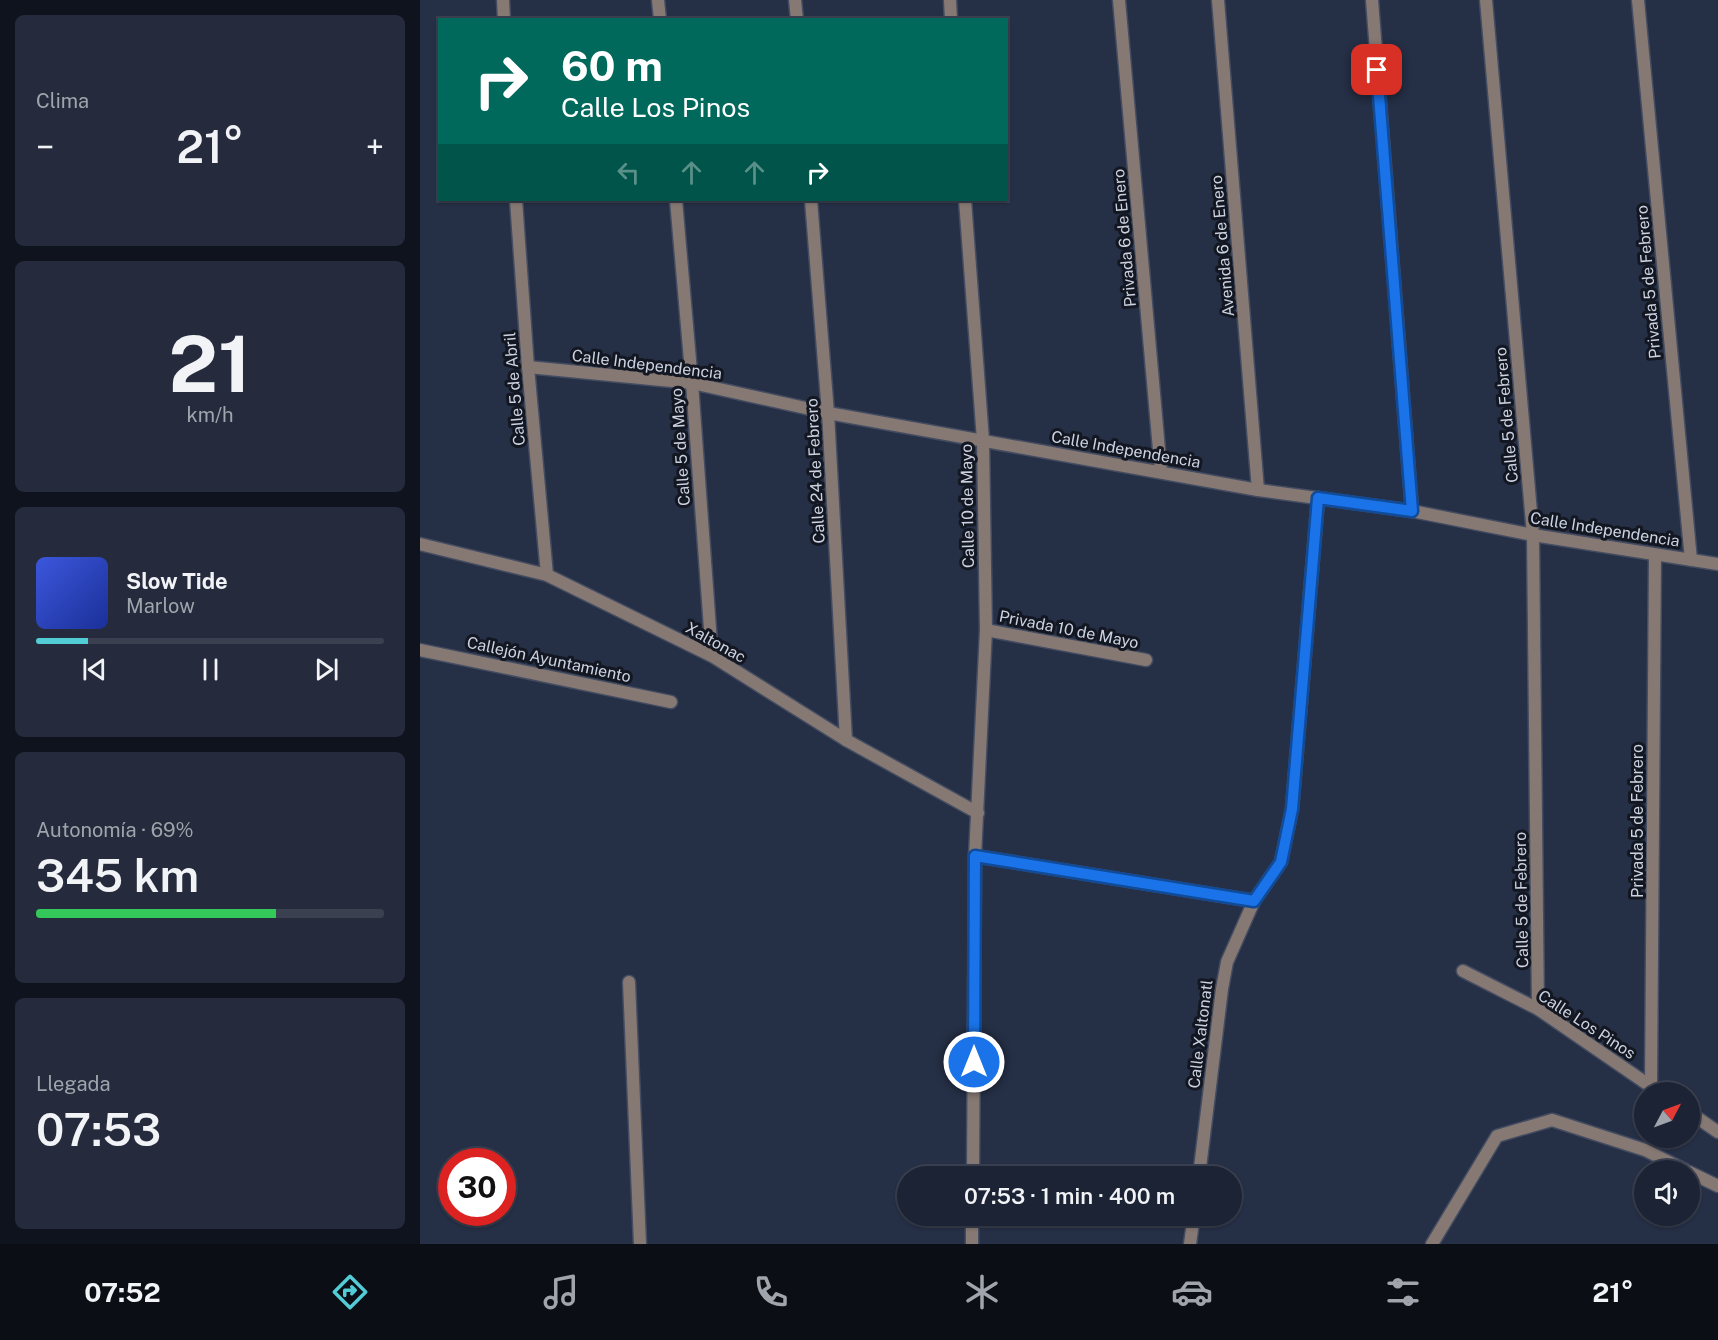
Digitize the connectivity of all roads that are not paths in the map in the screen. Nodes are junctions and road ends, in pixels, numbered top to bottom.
1 (503, 0) edge
2 (658, 0) edge
3 (795, 0) edge
4 (950, 0) edge
5 (1119, 0) edge
6 (1218, 0) edge
7 (1372, 0) edge
8 (1486, 0) edge
9 (1638, 0) edge
10 (504, 18) edge
11 (660, 18) edge
12 (797, 18) edge
13 (951, 18) edge
14 (516, 201) edge
15 (676, 201) edge
16 (811, 201) edge
17 (965, 201) edge
18 (528, 367) junction
19 (692, 383) junction
20 (828, 412) junction
21 (983, 440) junction
22 (1161, 472) junction
23 (1258, 490) junction
24 (1318, 498) junction
25 (1412, 511) junction
26 (1533, 535) junction
27 (420, 544) edge
28 (1655, 555) junction
29 (1691, 560) junction
30 (1718, 564) edge
31 (547, 575) junction
32 (986, 630) junction
33 (420, 650) edge
34 (712, 656) junction
35 (1146, 660) dead end
36 (671, 702) dead end
37 (846, 740) junction
38 (978, 813) junction
39 (975, 856) junction
40 (1254, 901) junction
41 (1463, 971) dead end
42 (629, 982) dead end
43 (1538, 1009) junction
44 (1645, 1082) edge
45 (1655, 1082) edge
46 (1700, 1120) edge
47 (1718, 1132) edge
48 (1666, 1160) edge
49 (973, 1166) edge
50 (1200, 1166) edge
51 (1700, 1177) edge
52 (1718, 1186) edge
53 (972, 1226) edge
54 (1192, 1226) edge
55 (640, 1244) edge
56 (972, 1244) edge
57 (1190, 1244) edge
58 (1432, 1244) edge

1 - 10 street
2 - 11 street
3 - 12 street
4 - 13 street
5 - 22 street, Privada 6 de Enero
6 - 23 street, Avenida 6 de Enero
7 - 25 street
8 - 26 street, Calle 5 de Febrero
9 - 29 street, Privada 5 de Febrero
14 - 18 street, Calle 5 de Abril
15 - 19 street, Calle 5 de Mayo
16 - 20 street, Calle 24 de Febrero
17 - 21 street, Calle 10 de Mayo
18 - 19 street, Calle Independencia
18 - 31 street, Calle 5 de Abril
19 - 20 street, Calle Independencia
19 - 34 street, Calle 5 de Mayo
20 - 21 street, Calle Independencia
20 - 37 street, Calle 24 de Febrero
21 - 22 street, Calle Independencia
21 - 32 street, Calle 10 de Mayo
22 - 23 street, Calle Independencia
23 - 24 street, Calle Independencia
24 - 25 street, Calle Independencia
24 - 40 street
25 - 26 street, Calle Independencia
26 - 28 street, Calle Independencia
26 - 43 street, Calle 5 de Febrero
27 - 31 street, Xaltonac
28 - 29 street, Calle Independencia
28 - 45 street, Privada 5 de Febrero
29 - 30 street, Calle Independencia
31 - 34 street, Xaltonac
32 - 35 street, Privada 10 de Mayo
32 - 38 street, Calle 10 de Mayo
33 - 36 street, Callejón Ayuntamiento
34 - 37 street, Xaltonac
37 - 38 street, Xaltonac
38 - 39 street, Calle 10 de Mayo
39 - 40 street
39 - 49 street, Calle 10 de Mayo
40 - 50 street, Calle Xaltonatl
41 - 43 street, Calle Los Pinos
42 - 55 street
43 - 44 street, Calle Los Pinos
46 - 47 street
48 - 58 street
51 - 52 street
53 - 56 street
54 - 57 street

